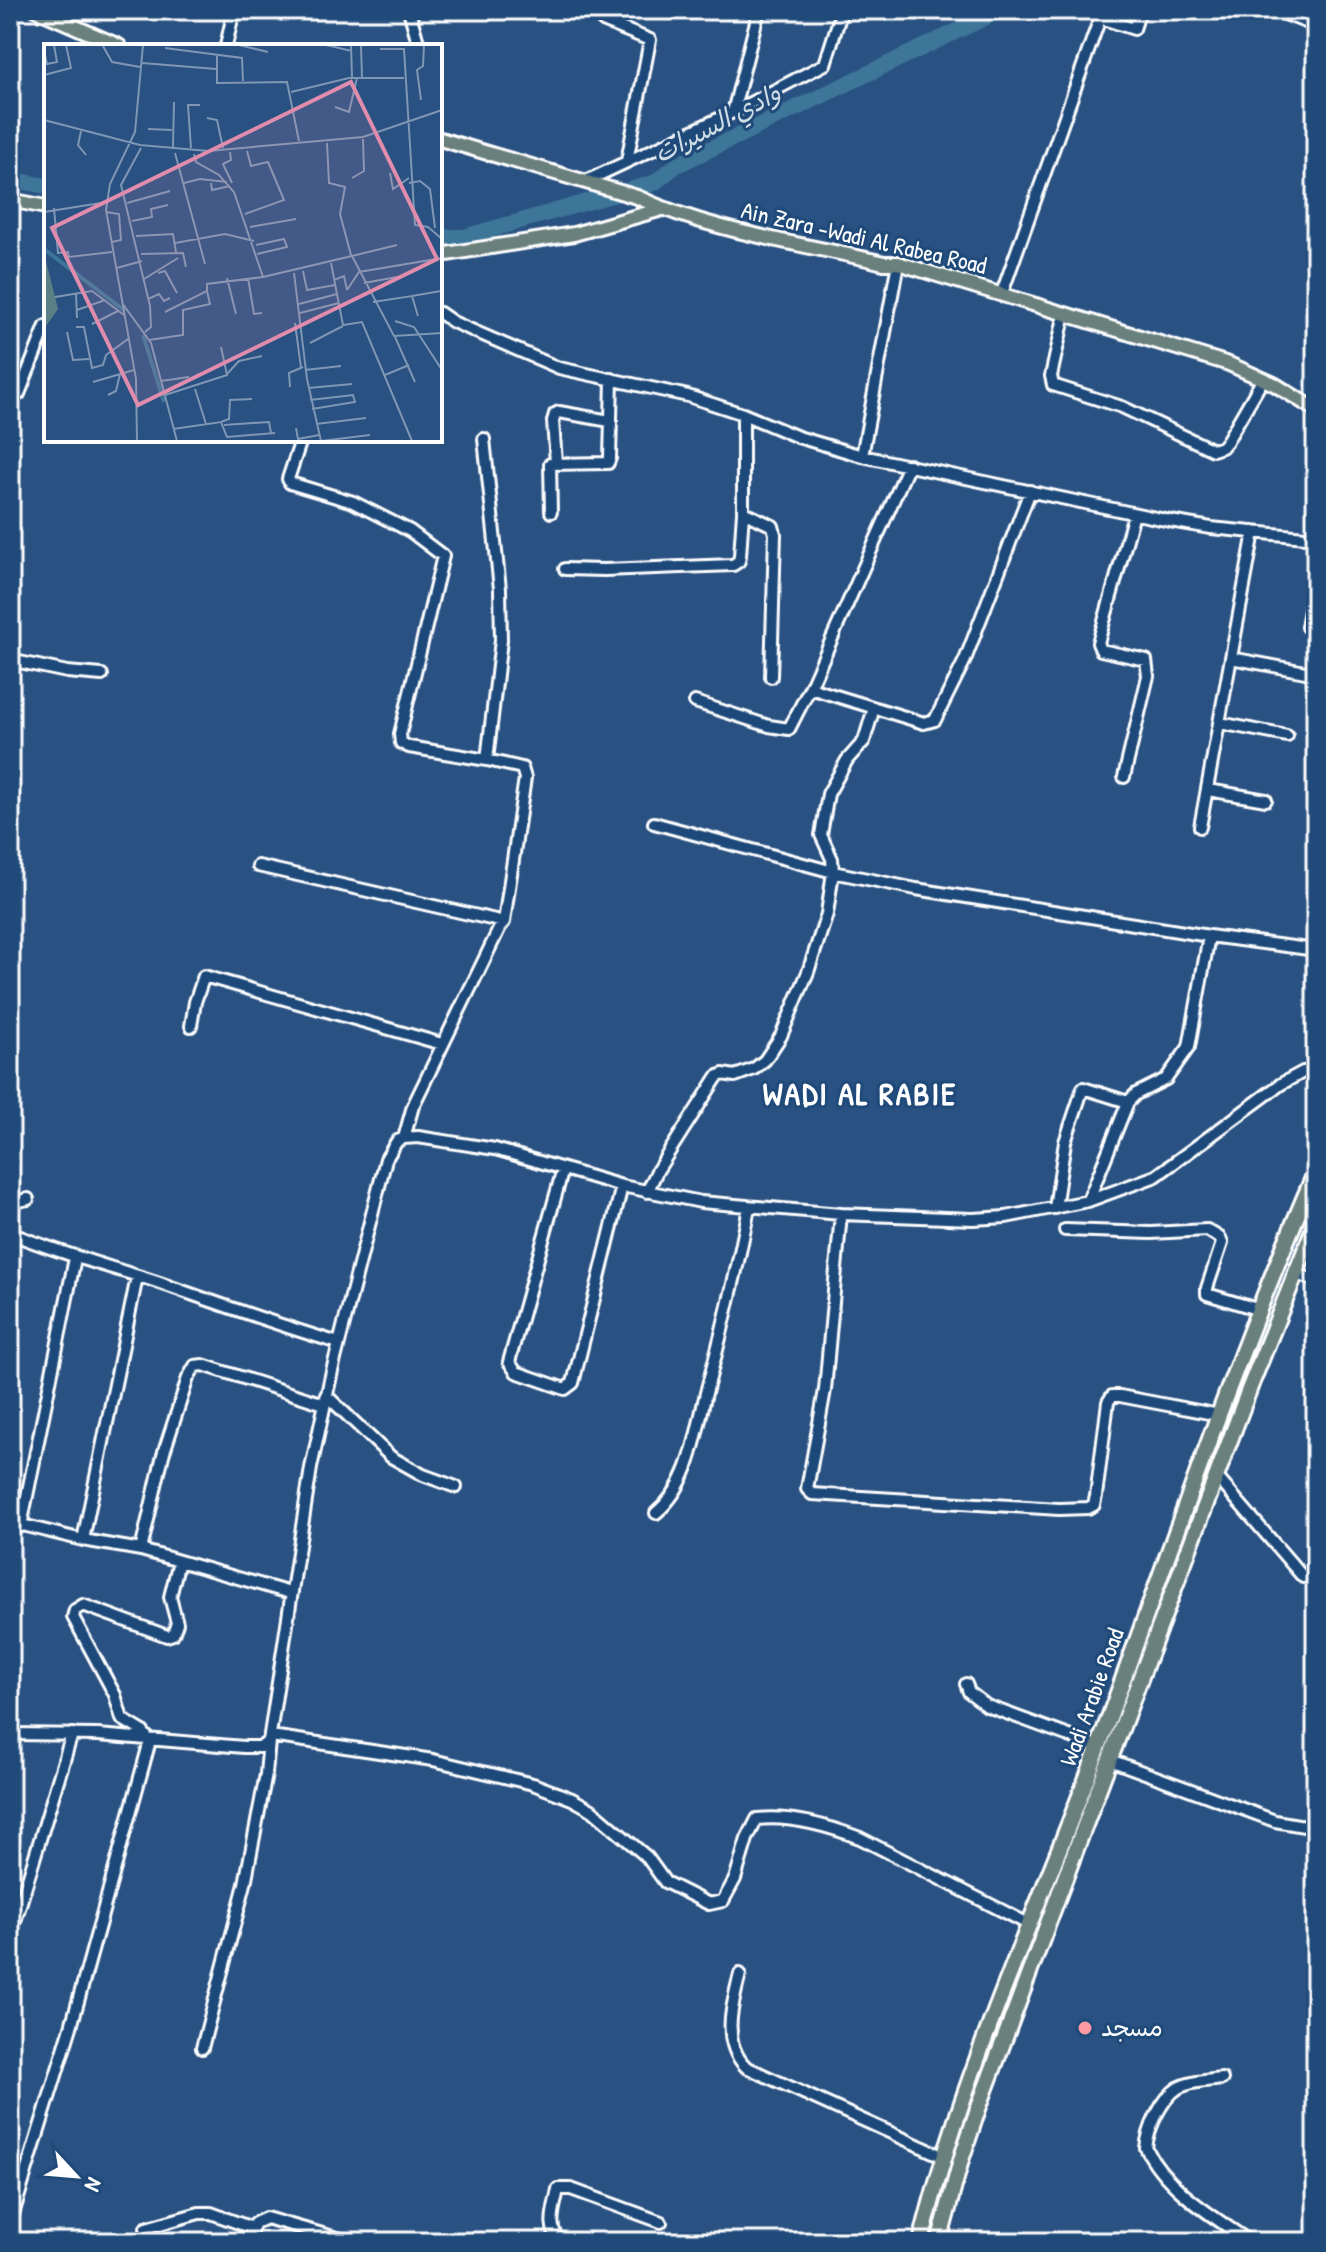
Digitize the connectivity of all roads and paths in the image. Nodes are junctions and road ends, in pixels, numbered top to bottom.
1 (37, 10) edge
2 (234, 10) edge
3 (409, 10) edge
4 (608, 10) edge
5 (759, 10) edge
6 (842, 10) edge
7 (1140, 10) edge
8 (1275, 10) edge
9 (1316, 26) edge
10 (114, 44) edge
11 (226, 44) edge
12 (418, 44) edge
13 (733, 112) junction
14 (442, 140) edge
15 (627, 161) junction
16 (584, 182) junction
17 (10, 200) edge
18 (44, 207) edge
19 (662, 209) junction
20 (442, 255) edge
21 (898, 263) junction
22 (1002, 293) junction
23 (1065, 313) junction
24 (442, 314) edge
25 (44, 331) edge
26 (612, 379) junction
27 (1263, 379) junction
28 (19, 394) dead end
29 (1316, 410) edge
30 (743, 414) junction
31 (610, 421) junction
32 (484, 439) dead end
33 (300, 442) edge
34 (862, 456) junction
35 (556, 463) junction
36 (909, 465) junction
37 (1030, 491) junction
38 (551, 512) dead end
39 (743, 512) junction
40 (1134, 514) junction
41 (1254, 532) junction
42 (1316, 538) edge
43 (565, 569) dead end
44 (1316, 577) edge
45 (1307, 627) dead end
46 (1231, 658) junction
47 (10, 660) edge
48 (1316, 674) edge
49 (102, 675) dead end
50 (771, 677) dead end
51 (810, 688) junction
52 (695, 702) dead end
53 (874, 708) junction
54 (1220, 723) junction
55 (1287, 736) dead end
56 (487, 760) junction
57 (1124, 777) dead end
58 (1208, 790) junction
59 (1266, 800) dead end
60 (654, 823) dead end
61 (1200, 827) dead end
62 (258, 866) dead end
63 (833, 872) junction
64 (504, 922) junction
65 (1209, 936) junction
66 (1316, 950) edge
67 (191, 1026) dead end
68 (442, 1044) junction
69 (1316, 1071) edge
70 (1128, 1102) junction
71 (404, 1138) junction
72 (563, 1169) junction
73 (1316, 1171) edge
74 (622, 1186) junction
75 (647, 1192) junction
76 (28, 1199) dead end
77 (1088, 1201) junction
78 (10, 1203) edge
79 (749, 1207) junction
80 (1055, 1208) junction
81 (841, 1214) junction
82 (1316, 1223) edge
83 (1065, 1230) dead end
84 (10, 1233) edge
85 (75, 1258) junction
86 (1294, 1273) junction
87 (137, 1277) junction
88 (1316, 1281) edge
89 (1260, 1310) junction
90 (339, 1343) junction
91 (325, 1400) junction
92 (1219, 1415) junction
93 (1216, 1476) junction
94 (456, 1487) dead end
95 (656, 1513) dead end
96 (16, 1524) edge
97 (83, 1540) junction
98 (141, 1550) junction
99 (179, 1561) junction
100 (1303, 1577) dead end
101 (290, 1593) junction
102 (966, 1684) dead end
103 (10, 1734) edge
104 (72, 1734) junction
105 (270, 1738) junction
106 (150, 1741) junction
107 (1099, 1747) junction
108 (1110, 1760) junction
109 (1316, 1828) edge
110 (1030, 1925) junction
111 (10, 1938) edge
112 (740, 1974) dead end
113 (202, 2048) dead end
114 (1222, 2079) dead end
115 (944, 2157) junction
116 (661, 2222) dead end
117 (10, 2224) edge
118 (146, 2228) dead end
119 (252, 2228) junction
120 (246, 2242) edge
121 (351, 2242) edge
122 (562, 2242) edge
123 (921, 2242) edge
124 (939, 2242) edge
125 (1250, 2242) edge

1 - 10 main road
2 - 11 street
3 - 12 street
4 - 15 street
5 - 13 street
6 - 13 street
7 - 22 street
8 - 9 street
13 - 15 street
14 - 16 main road, Ain Zara -Wadi Al Rabea Road
15 - 16 street
16 - 19 main road, Ain Zara -Wadi Al Rabea Road
17 - 18 main road
19 - 20 main road
19 - 21 main road, Ain Zara -Wadi Al Rabea Road
21 - 22 main road, Ain Zara -Wadi Al Rabea Road
21 - 34 street
22 - 23 main road, Ain Zara -Wadi Al Rabea Road
23 - 27 main road, Ain Zara -Wadi Al Rabea Road
23 - 27 street
24 - 26 street
25 - 28 street
26 - 30 street
26 - 31 street
27 - 29 main road, Ain Zara -Wadi Al Rabea Road
30 - 34 street
30 - 39 street
31 - 35 street
31 - 35 street
32 - 56 street
33 - 56 street
34 - 36 street
35 - 38 street
36 - 37 street
36 - 51 street
37 - 40 street
37 - 53 street
39 - 43 street
39 - 50 street
40 - 41 street
40 - 57 street
41 - 42 street
41 - 46 street
44 - 45 street
46 - 48 street
46 - 54 street
47 - 49 street
51 - 52 street
51 - 53 street
53 - 63 street
54 - 55 street
54 - 58 street
56 - 64 street
58 - 59 street
58 - 61 street
60 - 63 street
62 - 64 street
63 - 65 street
63 - 75 street
64 - 68 street
65 - 66 street
65 - 70 street
67 - 68 street
68 - 71 street
69 - 77 street
70 - 77 street
70 - 80 street
71 - 72 street
71 - 90 street
72 - 74 street
72 - 74 street
73 - 89 highway, Wadi Arabie Road
74 - 75 street
75 - 79 street
76 - 78 street
77 - 80 street
79 - 81 street
79 - 95 street
80 - 81 street
81 - 92 street
82 - 86 highway, Wadi Arabie Road
83 - 89 street
84 - 85 street
85 - 87 street
85 - 96 street
86 - 88 street
86 - 93 highway, Wadi Arabie Road
87 - 90 street
87 - 97 street
89 - 92 highway, Wadi Arabie Road
90 - 91 street
91 - 94 street
91 - 98 street
91 - 101 street
92 - 107 highway, Wadi Arabie Road
93 - 100 street
93 - 108 highway, Wadi Arabie Road
96 - 97 street
97 - 98 street
98 - 99 street
99 - 101 street
99 - 106 street
101 - 105 street
102 - 107 street
103 - 104 street
104 - 106 street
104 - 111 street
105 - 106 street
105 - 110 street
105 - 113 street
106 - 117 street
107 - 110 highway, Wadi Arabie Road
108 - 109 street
108 - 124 highway, Wadi Arabie Road
110 - 115 highway, Wadi Arabie Road
112 - 115 street
114 - 125 street
115 - 123 highway, Wadi Arabie Road
116 - 122 street
118 - 119 street
119 - 120 street
119 - 121 street

